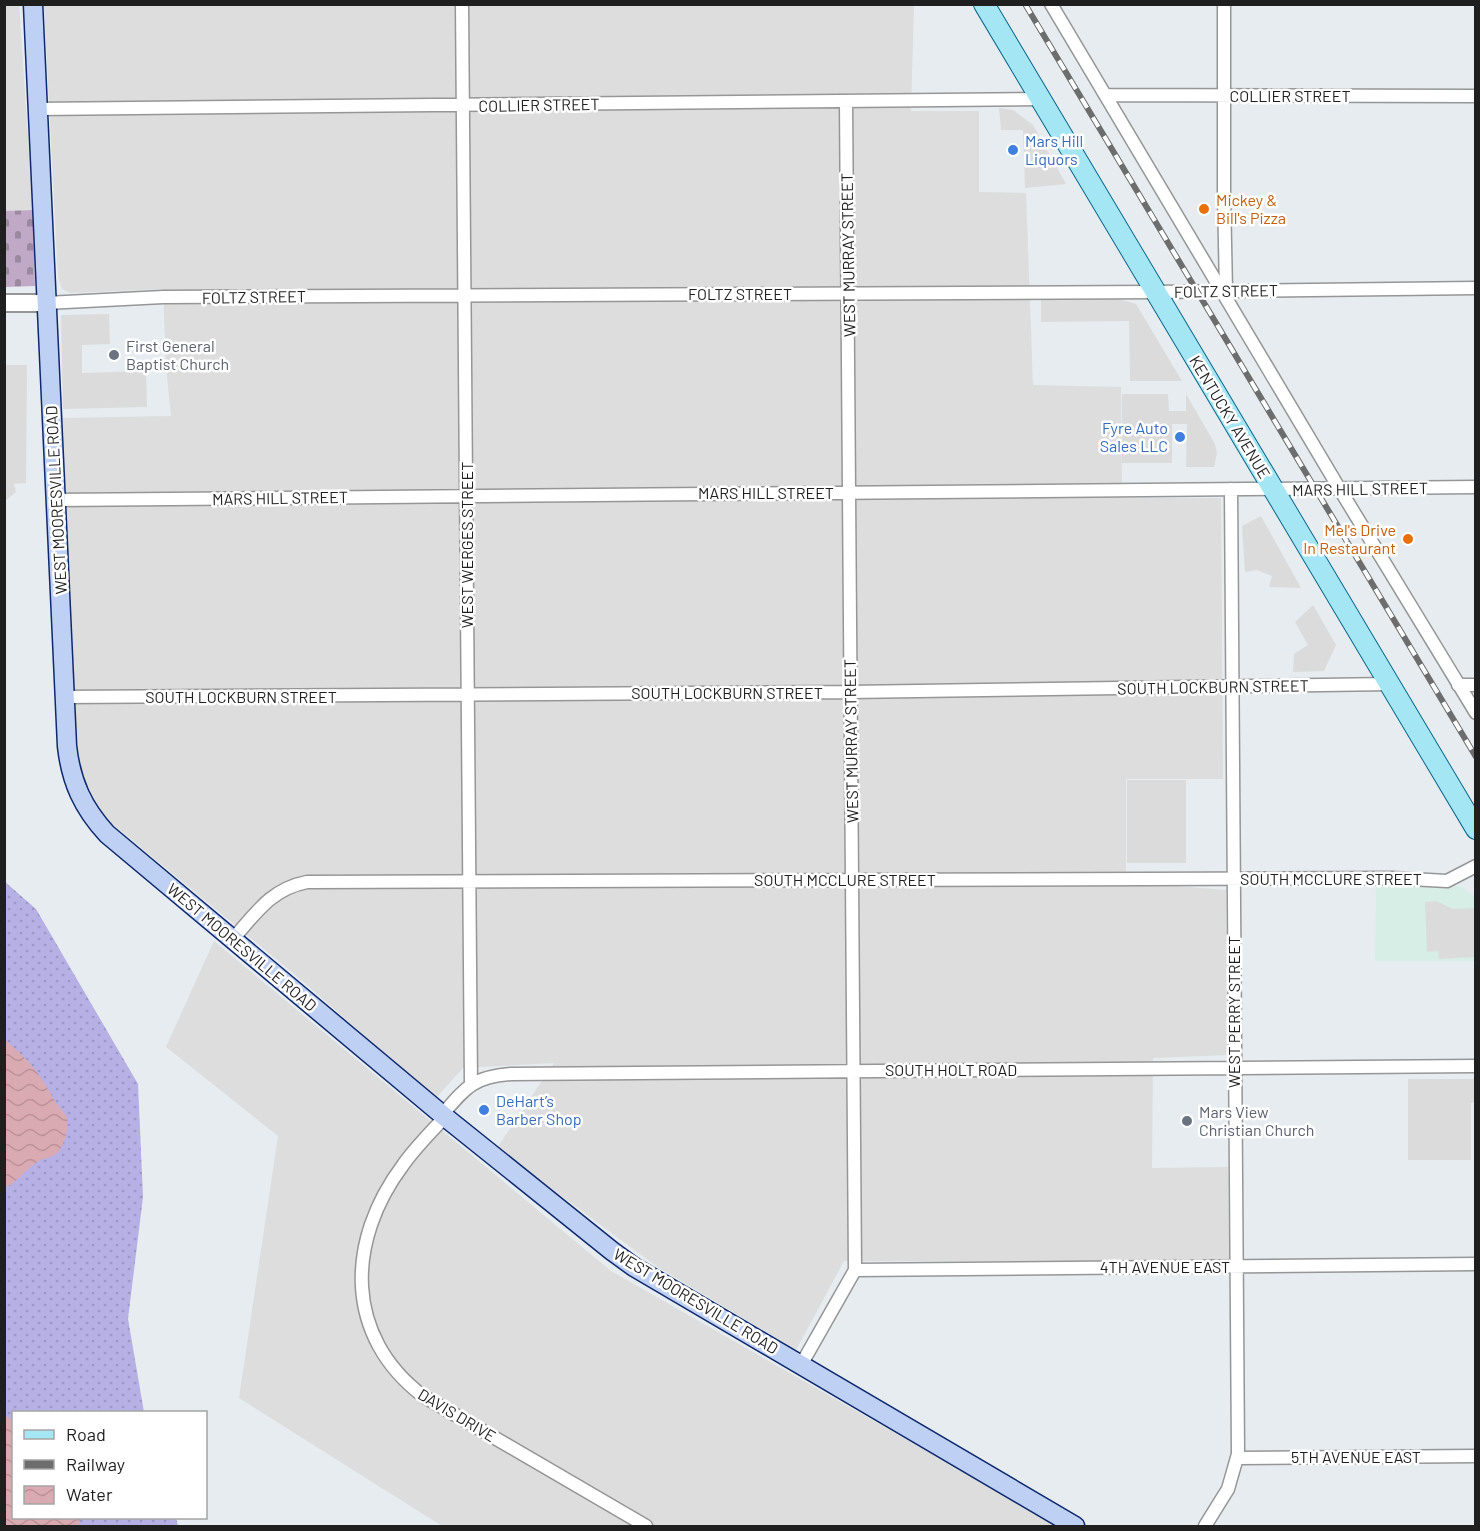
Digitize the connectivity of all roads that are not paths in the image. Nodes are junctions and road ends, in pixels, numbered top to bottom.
1 (33, 4) edge
2 (462, 4) edge
3 (984, 4) edge
4 (1051, 4) edge
5 (1224, 4) edge
6 (1105, 95) junction
7 (1223, 96) junction
8 (1476, 96) edge
9 (1041, 99) junction
10 (846, 102) junction
11 (463, 106) junction
12 (38, 109) junction
13 (1476, 288) edge
14 (1224, 291) junction
15 (1155, 292) junction
16 (848, 293) junction
17 (465, 295) junction
18 (4, 303) edge
19 (46, 303) junction
20 (1476, 487) edge
21 (1339, 488) junction
22 (1231, 489) junction
23 (1273, 490) junction
24 (849, 493) junction
25 (467, 496) junction
26 (56, 500) junction
27 (1390, 684) junction
28 (1458, 685) junction
29 (1476, 685) edge
30 (1231, 687) junction
31 (850, 692) junction
32 (468, 696) junction
33 (64, 697) junction
34 (1476, 713) edge
35 (1476, 829) edge
36 (1476, 866) edge
37 (1233, 879) junction
38 (852, 880) junction
39 (470, 882) junction
40 (233, 939) junction
41 (1476, 1066) edge
42 (1234, 1069) junction
43 (855, 1071) junction
44 (471, 1085) junction
45 (443, 1116) junction
46 (1476, 1264) edge
47 (1238, 1266) junction
48 (855, 1270) junction
49 (801, 1365) junction
50 (1476, 1456) edge
51 (1237, 1458) junction
52 (646, 1527) edge
53 (1076, 1527) edge
54 (1205, 1527) edge

1 - 12 main road, WEST MOORESVILLE ROAD
2 - 11 street, WEST WERGES STREET
3 - 9 main road, KENTUCKY AVENUE
4 - 6 street
5 - 7 street
6 - 7 street, COLLIER STREET
6 - 14 street
7 - 8 street, COLLIER STREET
7 - 14 street
9 - 10 street, COLLIER STREET
9 - 15 main road, KENTUCKY AVENUE
10 - 11 street, COLLIER STREET
10 - 16 street, WEST MURRAY STREET
11 - 12 street, COLLIER STREET
11 - 17 street, WEST WERGES STREET
12 - 19 main road, WEST MOORESVILLE ROAD
13 - 14 street, FOLTZ STREET
14 - 15 street, FOLTZ STREET
14 - 21 street
15 - 16 street, FOLTZ STREET
15 - 23 main road, KENTUCKY AVENUE
16 - 17 street, FOLTZ STREET
16 - 24 street, WEST MURRAY STREET
17 - 19 street, FOLTZ STREET
17 - 25 street, WEST WERGES STREET
18 - 19 street, FOLTZ STREET
19 - 26 main road, WEST MOORESVILLE ROAD
20 - 21 street, MARS HILL STREET
21 - 23 street, MARS HILL STREET
21 - 28 street
22 - 23 street, MARS HILL STREET
22 - 24 street, MARS HILL STREET
22 - 30 street, WEST PERRY STREET
23 - 27 main road, KENTUCKY AVENUE
24 - 25 street, MARS HILL STREET
24 - 31 street, WEST MURRAY STREET
25 - 26 street, MARS HILL STREET
25 - 32 street, WEST WERGES STREET
26 - 33 main road, WEST MOORESVILLE ROAD
27 - 30 street, SOUTH LOCKBURN STREET
27 - 35 main road, KENTUCKY AVENUE
28 - 29 street
28 - 34 street
30 - 31 street, SOUTH LOCKBURN STREET
30 - 37 street, WEST PERRY STREET
31 - 32 street, SOUTH LOCKBURN STREET
31 - 38 street, WEST MURRAY STREET
32 - 33 street, SOUTH LOCKBURN STREET
32 - 39 street, WEST WERGES STREET
33 - 40 main road, WEST MOORESVILLE ROAD
36 - 37 street, SOUTH MCCLURE STREET
37 - 38 street, SOUTH MCCLURE STREET
37 - 42 street, WEST PERRY STREET
38 - 39 street, SOUTH MCCLURE STREET
38 - 43 street, WEST MURRAY STREET
39 - 40 street, SOUTH MCCLURE STREET
39 - 44 street, WEST WERGES STREET
40 - 45 main road, WEST MOORESVILLE ROAD
41 - 42 street, SOUTH HOLT ROAD
42 - 43 street, SOUTH HOLT ROAD
42 - 47 street, WEST PERRY STREET
43 - 44 street, SOUTH HOLT ROAD
43 - 48 street, WEST MURRAY STREET
44 - 45 street, SOUTH HOLT ROAD
45 - 49 main road, WEST MOORESVILLE ROAD
45 - 52 street, DAVIS DRIVE
46 - 47 street, 4TH AVENUE EAST
47 - 48 street, 4TH AVENUE EAST
47 - 51 street, WEST PERRY STREET
48 - 49 street, WEST MURRAY STREET
49 - 53 main road, WEST MOORESVILLE ROAD
50 - 51 street, 5TH AVENUE EAST
51 - 54 street, WEST PERRY STREET

